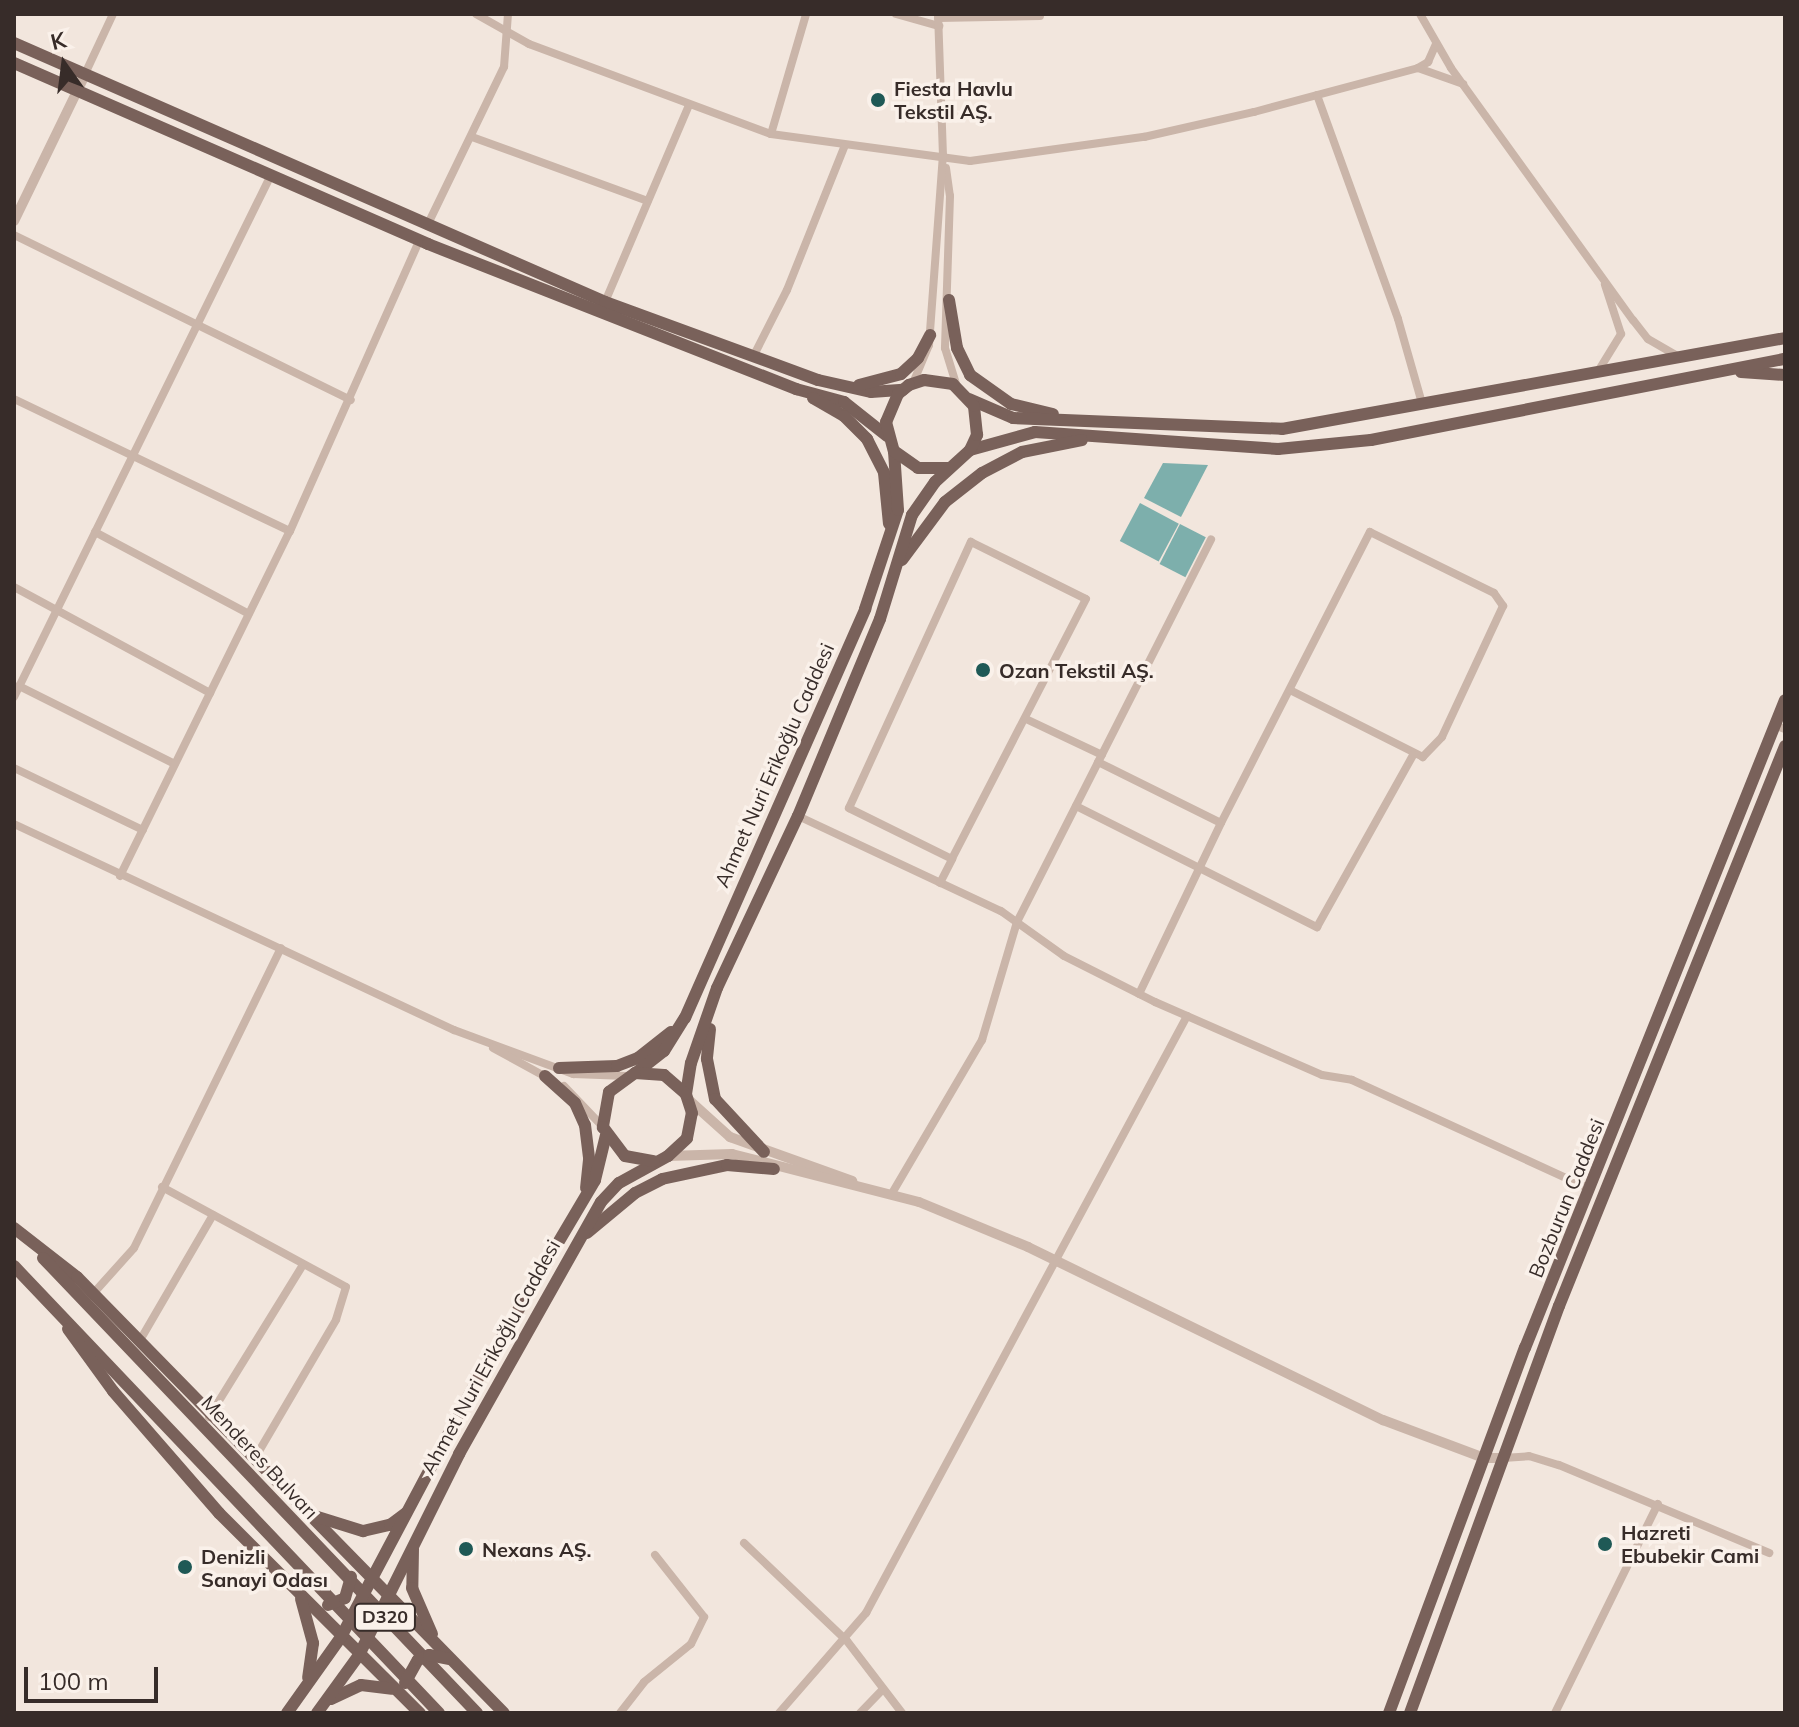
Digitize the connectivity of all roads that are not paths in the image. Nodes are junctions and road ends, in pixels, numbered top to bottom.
1 (113, 14) edge
2 (476, 14) edge
3 (508, 14) edge
4 (806, 14) edge
5 (896, 14) edge
6 (1420, 14) edge
7 (1040, 16) edge
8 (938, 19) edge
9 (505, 30) junction
10 (14, 43) edge
11 (1436, 44) junction
12 (14, 63) edge
13 (1418, 68) junction
14 (84, 77) junction
15 (1465, 85) junction
16 (77, 92) junction
17 (1317, 95) junction
18 (688, 107) junction
19 (771, 134) junction
20 (472, 137) junction
21 (845, 145) junction
22 (943, 156) junction
23 (270, 177) junction
24 (648, 201) junction
25 (14, 221) edge
26 (427, 226) junction
27 (14, 235) edge
28 (419, 241) junction
29 (1600, 273) junction
30 (949, 300) junction
31 (605, 302) junction
32 (198, 323) junction
33 (930, 335) junction
34 (1785, 338) edge
35 (753, 357) junction
36 (1683, 358) junction
37 (1785, 359) edge
38 (1717, 372) junction
39 (1596, 375) junction
40 (1785, 375) edge
41 (840, 386) junction
42 (908, 387) junction
43 (957, 387) junction
44 (796, 389) junction
45 (14, 399) edge
46 (969, 399) junction
47 (351, 400) junction
48 (1422, 403) junction
49 (1072, 419) junction
50 (888, 437) junction
51 (1104, 438) junction
52 (970, 450) junction
53 (894, 451) junction
54 (132, 456) junction
55 (948, 468) junction
56 (290, 531) junction
57 (95, 532) junction
58 (1211, 539) dead end
59 (888, 541) junction
60 (898, 566) junction
61 (14, 587) edge
62 (56, 611) junction
63 (249, 614) junction
64 (19, 686) junction
65 (1290, 690) junction
66 (210, 693) junction
67 (14, 697) edge
68 (1785, 700) edge
69 (1026, 719) junction
70 (1781, 728) edge
71 (1785, 748) edge
72 (1413, 755) junction
73 (1100, 758) junction
74 (175, 764) junction
75 (14, 768) edge
76 (1076, 806) junction
77 (798, 816) junction
78 (1221, 823) junction
79 (14, 824) edge
80 (143, 830) junction
81 (952, 859) junction
82 (1201, 869) junction
83 (120, 876) junction
84 (940, 883) junction
85 (1017, 922) junction
86 (281, 948) junction
87 (717, 988) junction
88 (1139, 994) junction
89 (1187, 1016) junction
90 (685, 1018) junction
91 (479, 1040) junction
92 (559, 1068) junction
93 (631, 1075) junction
94 (545, 1076) junction
95 (688, 1097) junction
96 (604, 1131) junction
97 (764, 1152) junction
98 (668, 1156) junction
99 (654, 1161) junction
100 (774, 1169) junction
101 (162, 1187) junction
102 (1590, 1189) junction
103 (891, 1195) junction
104 (581, 1206) junction
105 (213, 1215) junction
106 (14, 1228) edge
107 (576, 1244) junction
108 (1056, 1260) junction
109 (303, 1265) junction
110 (14, 1266) edge
111 (88, 1298) junction
112 (61, 1315) junction
113 (138, 1343) junction
114 (209, 1418) junction
115 (1484, 1458) junction
116 (1503, 1458) junction
117 (254, 1461) junction
118 (1658, 1504) junction
119 (411, 1507) junction
120 (297, 1517) junction
121 (415, 1539) junction
122 (744, 1543) dead end
123 (1769, 1553) dead end
124 (346, 1555) junction
125 (655, 1555) dead end
126 (372, 1580) junction
127 (297, 1593) junction
128 (385, 1593) junction
129 (341, 1637) junction
130 (847, 1641) junction
131 (437, 1644) junction
132 (359, 1655) junction
133 (453, 1660) junction
134 (305, 1689) junction
135 (393, 1689) junction
136 (883, 1689) junction
137 (409, 1702) junction
138 (321, 1708) edge
139 (287, 1713) edge
140 (420, 1713) edge
141 (439, 1713) edge
142 (477, 1713) edge
143 (504, 1713) edge
144 (620, 1713) edge
145 (779, 1713) edge
146 (860, 1713) edge
147 (902, 1713) edge
148 (1389, 1713) edge
149 (1410, 1713) edge
150 (1555, 1713) edge

1 - 14 street
2 - 9 street
3 - 9 street
4 - 19 street
5 - 8 street
6 - 11 street
7 - 8 street
8 - 22 street
9 - 18 street
9 - 20 street
10 - 14 main road
11 - 13 street
11 - 15 street
12 - 16 main road
13 - 15 street
13 - 17 street
14 - 16 street
14 - 26 main road
15 - 29 street
16 - 23 main road
16 - 25 street
17 - 22 street
17 - 48 street
18 - 19 street
18 - 24 street
19 - 21 street
20 - 24 street
20 - 26 street
21 - 22 street
21 - 35 street
22 - 30 street
22 - 33 street
23 - 28 main road
23 - 32 street
24 - 31 street
26 - 31 main road
27 - 32 street
28 - 44 main road
28 - 47 street
29 - 36 street
29 - 39 street
30 - 43 street
30 - 49 main road
31 - 35 main road
32 - 47 street
32 - 54 street
33 - 41 main road
33 - 42 street
34 - 36 main road
35 - 41 main road
36 - 39 main road
37 - 38 main road
38 - 40 main road
38 - 51 main road
39 - 48 main road
41 - 42 main road
42 - 43 main road
42 - 50 main road
43 - 46 main road
44 - 50 main road
44 - 59 main road
45 - 54 street
46 - 49 main road
46 - 52 main road
47 - 56 street
48 - 49 main road
50 - 53 main road
51 - 52 main road
51 - 60 main road
52 - 55 main road
53 - 55 main road
53 - 59 main road, Ahmet Nuri Erikoğlu Caddesi
54 - 56 street
54 - 57 street
55 - 60 main road, Ahmet Nuri Erikoğlu Caddesi
56 - 63 street
57 - 62 street
57 - 63 street
58 - 73 street
59 - 90 main road, Ahmet Nuri Erikoğlu Caddesi
60 - 77 main road, Ahmet Nuri Erikoğlu Caddesi
61 - 62 street
62 - 64 street
62 - 66 street
63 - 66 street
64 - 67 street
64 - 74 street
65 - 72 street
65 - 72 street
65 - 78 street
66 - 74 street
68 - 70 main road, Bozburun Caddesi
69 - 73 street
69 - 81 street
69 - 81 street
70 - 102 main road, Bozburun Caddesi
71 - 116 main road, Bozburun Caddesi
72 - 82 street
73 - 76 street
73 - 78 street
74 - 80 street
75 - 80 street
76 - 82 street
76 - 85 street
77 - 84 street
77 - 87 main road, Ahmet Nuri Erikoğlu Caddesi
78 - 82 street
79 - 83 street
80 - 83 street
81 - 84 street
82 - 88 street
83 - 86 street
84 - 85 street
85 - 88 street
85 - 103 street
86 - 91 street
86 - 101 street
87 - 95 main road, Ahmet Nuri Erikoğlu Caddesi
87 - 97 main road
88 - 89 street
89 - 102 street
89 - 108 street
90 - 92 main road
90 - 93 main road, Ahmet Nuri Erikoğlu Caddesi
91 - 92 street
91 - 94 street
92 - 93 street
93 - 95 main road
93 - 96 main road
94 - 96 street
94 - 104 main road
95 - 97 street
95 - 98 main road
96 - 99 main road
96 - 104 main road, Ahmet Nuri Erikoğlu Caddesi
97 - 103 street
98 - 99 main road
98 - 100 street
99 - 107 main road, Ahmet Nuri Erikoğlu Caddesi
100 - 103 street
100 - 107 main road
101 - 105 street
101 - 111 street
102 - 115 main road, Bozburun Caddesi
103 - 108 street
104 - 119 main road, Ahmet Nuri Erikoğlu Caddesi
105 - 109 street
105 - 113 street
106 - 111 main road
107 - 121 main road, Ahmet Nuri Erikoğlu Caddesi
108 - 115 street
108 - 130 street
109 - 114 street
109 - 117 street
110 - 112 main road
111 - 113 main road
111 - 120 main road, Menderes Bulvarı
112 - 127 main road
112 - 141 main road, D320
113 - 114 main road
114 - 117 main road
115 - 116 street
115 - 148 main road, Bozburun Caddesi
116 - 118 street
116 - 149 main road, Bozburun Caddesi
117 - 120 main road
118 - 123 street
118 - 150 street
119 - 120 main road
119 - 126 main road, Ahmet Nuri Erikoğlu Caddesi
120 - 124 main road
120 - 142 main road, Menderes Bulvarı / D320
121 - 128 main road, Ahmet Nuri Erikoğlu Caddesi
121 - 131 main road
122 - 130 street
124 - 126 main road
124 - 127 main road
125 - 144 street
126 - 128 main road
126 - 129 main road, Ahmet Nuri Erikoğlu Caddesi
127 - 129 main road
127 - 134 main road
128 - 131 main road
128 - 132 main road, Ahmet Nuri Erikoğlu Caddesi
129 - 132 main road
129 - 134 main road, Ahmet Nuri Erikoğlu Caddesi
130 - 136 street
130 - 145 street
131 - 133 main road
132 - 135 main road
132 - 138 main road, Ahmet Nuri Erikoğlu Caddesi
133 - 137 main road
133 - 143 main road
134 - 139 main road, Ahmet Nuri Erikoğlu Caddesi
135 - 137 main road
135 - 138 main road
136 - 146 street
136 - 147 street
137 - 140 main road

